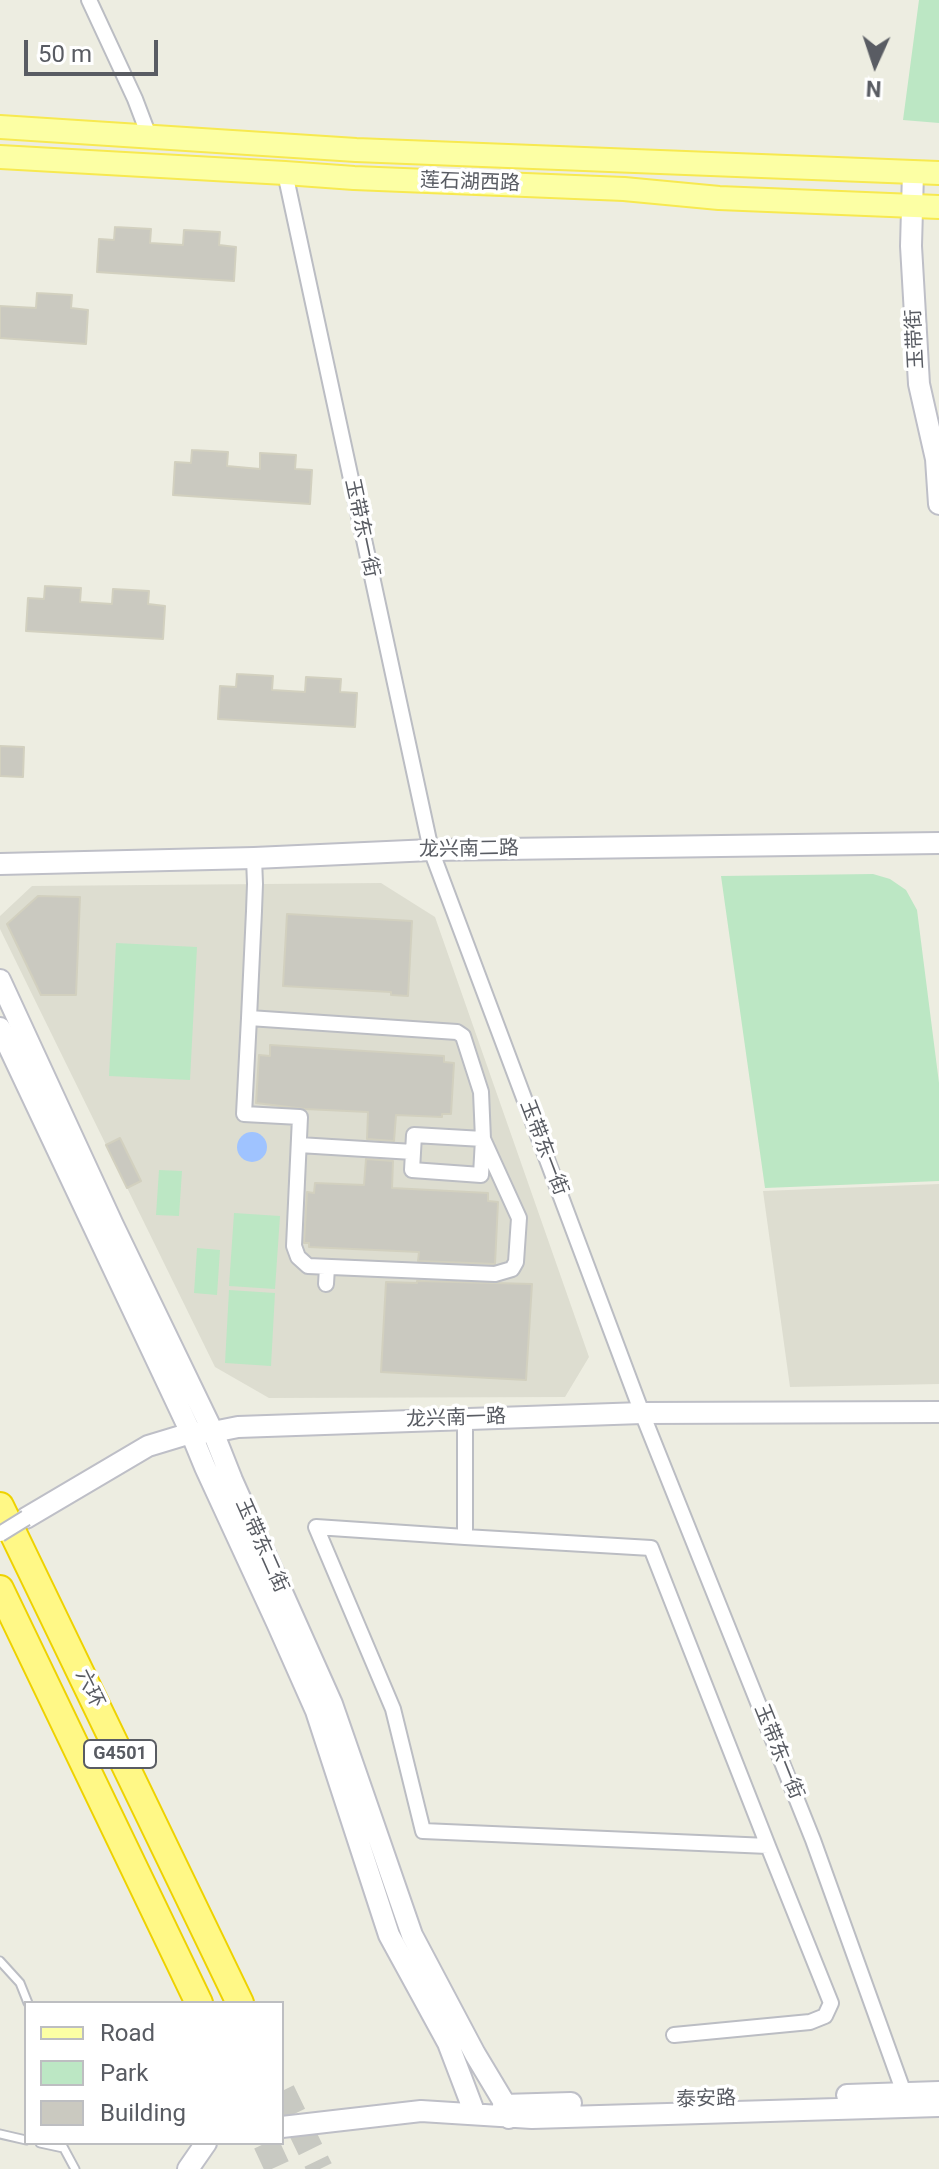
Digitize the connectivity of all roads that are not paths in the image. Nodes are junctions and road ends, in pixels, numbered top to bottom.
1 (89, 0) edge
2 (0, 127) edge
3 (149, 136) junction
4 (0, 157) edge
5 (913, 172) junction
6 (285, 173) junction
7 (939, 173) edge
8 (912, 206) junction
9 (939, 207) edge
10 (939, 504) edge
11 (939, 843) edge
12 (431, 850) junction
13 (254, 858) junction
14 (0, 864) edge
15 (0, 980) edge
16 (249, 1018) junction
17 (0, 1028) edge
18 (483, 1139) junction
19 (299, 1145) junction
20 (413, 1152) junction
21 (327, 1267) junction
22 (326, 1284) dead end
23 (939, 1412) edge
24 (642, 1413) junction
25 (465, 1419) junction
26 (213, 1432) junction
27 (191, 1433) junction
28 (0, 1506) edge
29 (26, 1518) joint
30 (0, 1534) edge
31 (465, 1537) junction
32 (0, 1589) edge
33 (768, 1846) junction
34 (0, 1961) edge
35 (27, 2001) edge
36 (198, 2001) edge
37 (239, 2001) edge
38 (674, 2035) dead end
39 (939, 2092) edge
40 (904, 2093) junction
41 (939, 2106) edge
42 (507, 2111) junction
43 (475, 2114) junction
44 (284, 2127) edge
45 (0, 2134) edge
46 (24, 2140) edge
47 (205, 2145) edge
48 (62, 2146) edge
49 (75, 2169) edge
50 (188, 2169) edge

1 - 3 street
2 - 3 main road, 莲石湖西路
3 - 5 main road, 莲石湖西路
4 - 6 main road, 莲石湖西路
5 - 7 main road, 莲石湖西路
5 - 8 street, 玉带街
6 - 8 main road, 莲石湖西路
6 - 12 street, 玉带东一街
8 - 9 main road, 莲石湖西路
8 - 10 street, 玉带街
11 - 12 street, 龙兴南二路
12 - 13 street, 龙兴南二路
12 - 24 street, 玉带东一街
13 - 14 street, 龙兴南二路
13 - 16 street
15 - 26 street, 玉带东二街
16 - 18 street
16 - 19 street
17 - 27 street, 玉带东二街
18 - 20 street
18 - 20 street
18 - 21 street
19 - 20 street
19 - 21 street
21 - 22 street
23 - 24 street, 龙兴南一路
24 - 25 street, 龙兴南一路
24 - 40 street, 玉带东一街
25 - 26 street, 龙兴南一路
25 - 31 street
26 - 27 street, 龙兴南一路
26 - 42 street, 玉带东二街
27 - 29 street, 龙兴南一路
27 - 43 street, 玉带东二街
28 - 37 highway, 六环 / G4501
29 - 30 street, 龙兴南一路, bridge
31 - 33 street
31 - 33 street
32 - 36 highway, 六环 / G4501
33 - 38 street
34 - 35 lane
39 - 40 street, 泰安路
40 - 42 street, 泰安路
41 - 42 street, 泰安路
42 - 43 street, 泰安路
43 - 44 street, 泰安路
45 - 46 lane
47 - 50 street
48 - 49 lane

